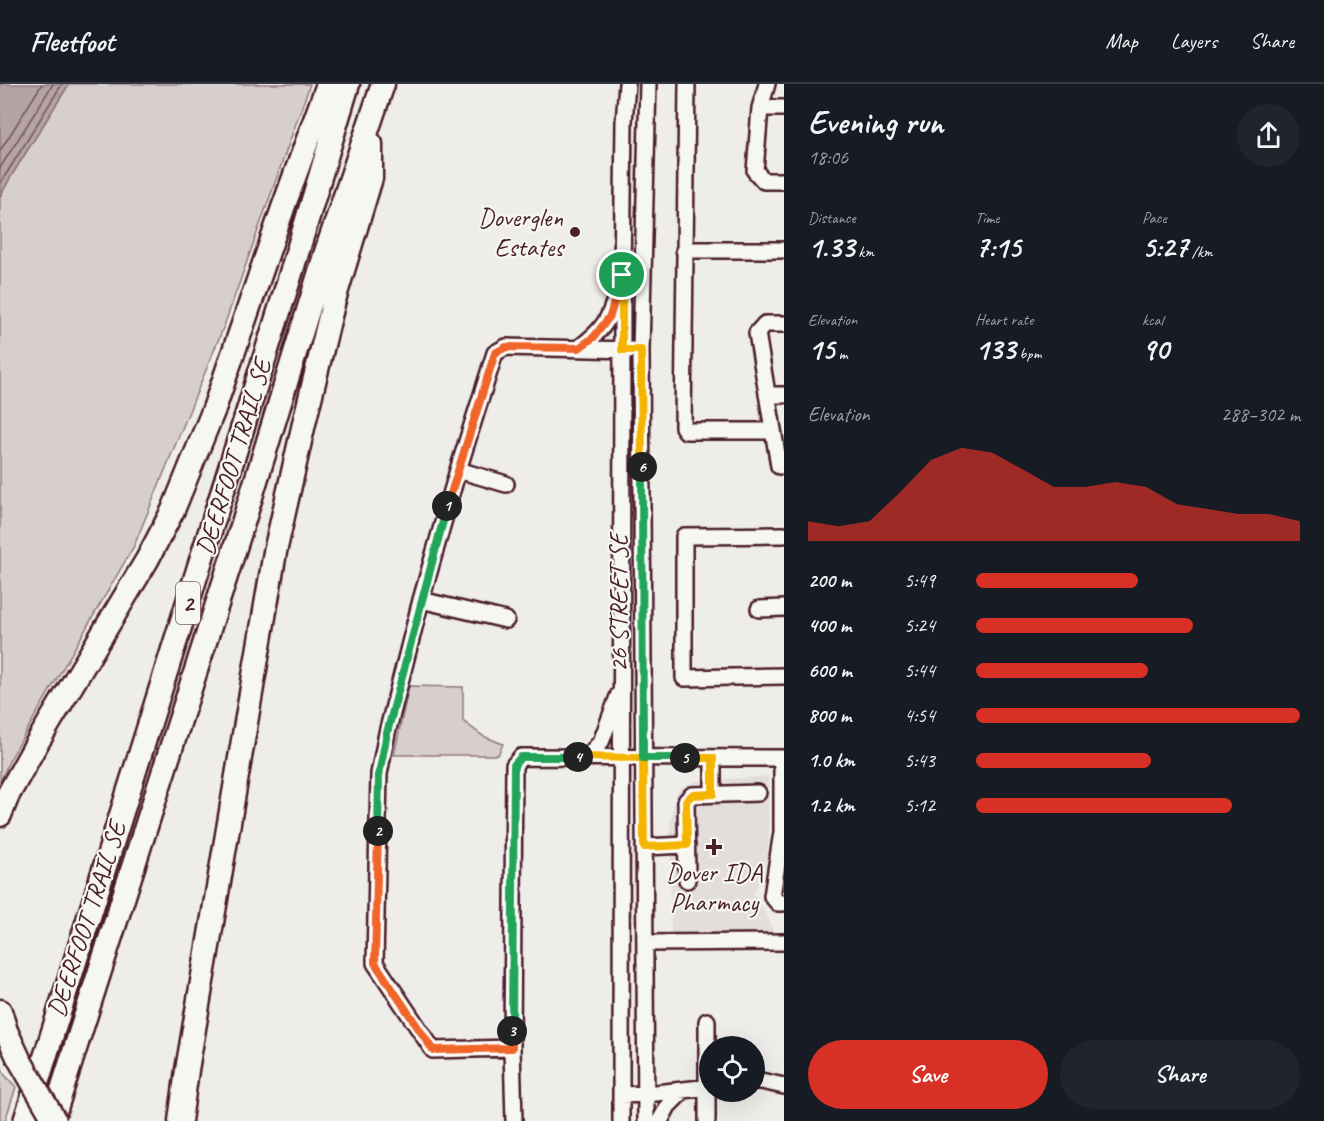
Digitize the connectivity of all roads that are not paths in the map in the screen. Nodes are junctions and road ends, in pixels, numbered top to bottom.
1 (328, 84) edge
2 (348, 84) edge
3 (383, 84) edge
4 (627, 84) edge
5 (648, 84) edge
6 (687, 84) edge
7 (767, 84) edge
8 (759, 108) junction
9 (784, 108) edge
10 (372, 123) junction
11 (784, 181) edge
12 (684, 250) junction
13 (784, 250) edge
14 (622, 275) junction
15 (784, 324) edge
16 (579, 348) junction
17 (622, 350) junction
18 (641, 350) junction
19 (767, 395) junction
20 (784, 395) edge
21 (773, 431) junction
22 (784, 466) edge
23 (458, 470) junction
24 (506, 484) dead end
25 (784, 535) edge
26 (421, 600) junction
27 (784, 608) edge
28 (759, 609) dead end
29 (506, 620) dead end
30 (784, 676) edge
31 (622, 685) junction
32 (586, 758) junction
33 (622, 758) junction
34 (643, 758) junction
35 (713, 758) junction
36 (783, 758) edge
37 (758, 793) dead end
38 (713, 794) junction
39 (0, 815) edge
40 (783, 832) edge
41 (687, 845) junction
42 (644, 847) junction
43 (687, 880) dead end
44 (778, 899) edge
45 (645, 942) junction
46 (784, 942) edge
47 (3, 1021) edge
48 (706, 1021) dead end
49 (706, 1036) edge
50 (512, 1048) junction
51 (765, 1082) edge
52 (784, 1086) edge
53 (699, 1088) edge
54 (684, 1090) junction
55 (647, 1094) junction
56 (621, 1095) junction
57 (708, 1102) edge
58 (25, 1121) edge
59 (54, 1121) edge
60 (180, 1121) edge
61 (514, 1121) edge
62 (621, 1121) edge
63 (646, 1121) edge
64 (660, 1121) edge
65 (707, 1121) edge

1 - 39 highway
2 - 58 highway, DEERFOOT TRAIL SE / 2
3 - 10 highway, DEERFOOT TRAIL SE / 2
4 - 14 street, 26 STREET SE
5 - 18 street, 26 STREET SE
6 - 12 street
7 - 8 street
8 - 9 street
8 - 11 street
10 - 59 highway, DEERFOOT TRAIL SE / 2
10 - 60 highway
12 - 13 street
12 - 21 street
14 - 16 street
14 - 17 street, 26 STREET SE
15 - 19 street
16 - 17 street
16 - 23 street
17 - 18 street
17 - 31 street, 26 STREET SE
18 - 34 street, 26 STREET SE
19 - 20 street
19 - 21 street
21 - 22 street
23 - 24 street
23 - 26 street
25 - 30 street
26 - 29 street
26 - 50 street
27 - 28 street
31 - 32 street
31 - 33 street, 26 STREET SE
32 - 33 street
32 - 50 street
33 - 34 street
33 - 56 street, 26 STREET SE
34 - 35 street
34 - 42 street, 26 STREET SE
35 - 36 street
35 - 38 street
36 - 40 street
37 - 38 street
38 - 41 street
40 - 44 street
41 - 42 street
41 - 43 street
42 - 45 street, 26 STREET SE
45 - 46 street
45 - 55 street, 26 STREET SE
47 - 59 highway, bridge
48 - 49 street
50 - 61 street
51 - 52 street
53 - 54 street
54 - 55 street
54 - 64 street
55 - 56 street
55 - 63 street, 26 STREET SE
56 - 62 street, 26 STREET SE
57 - 65 street

